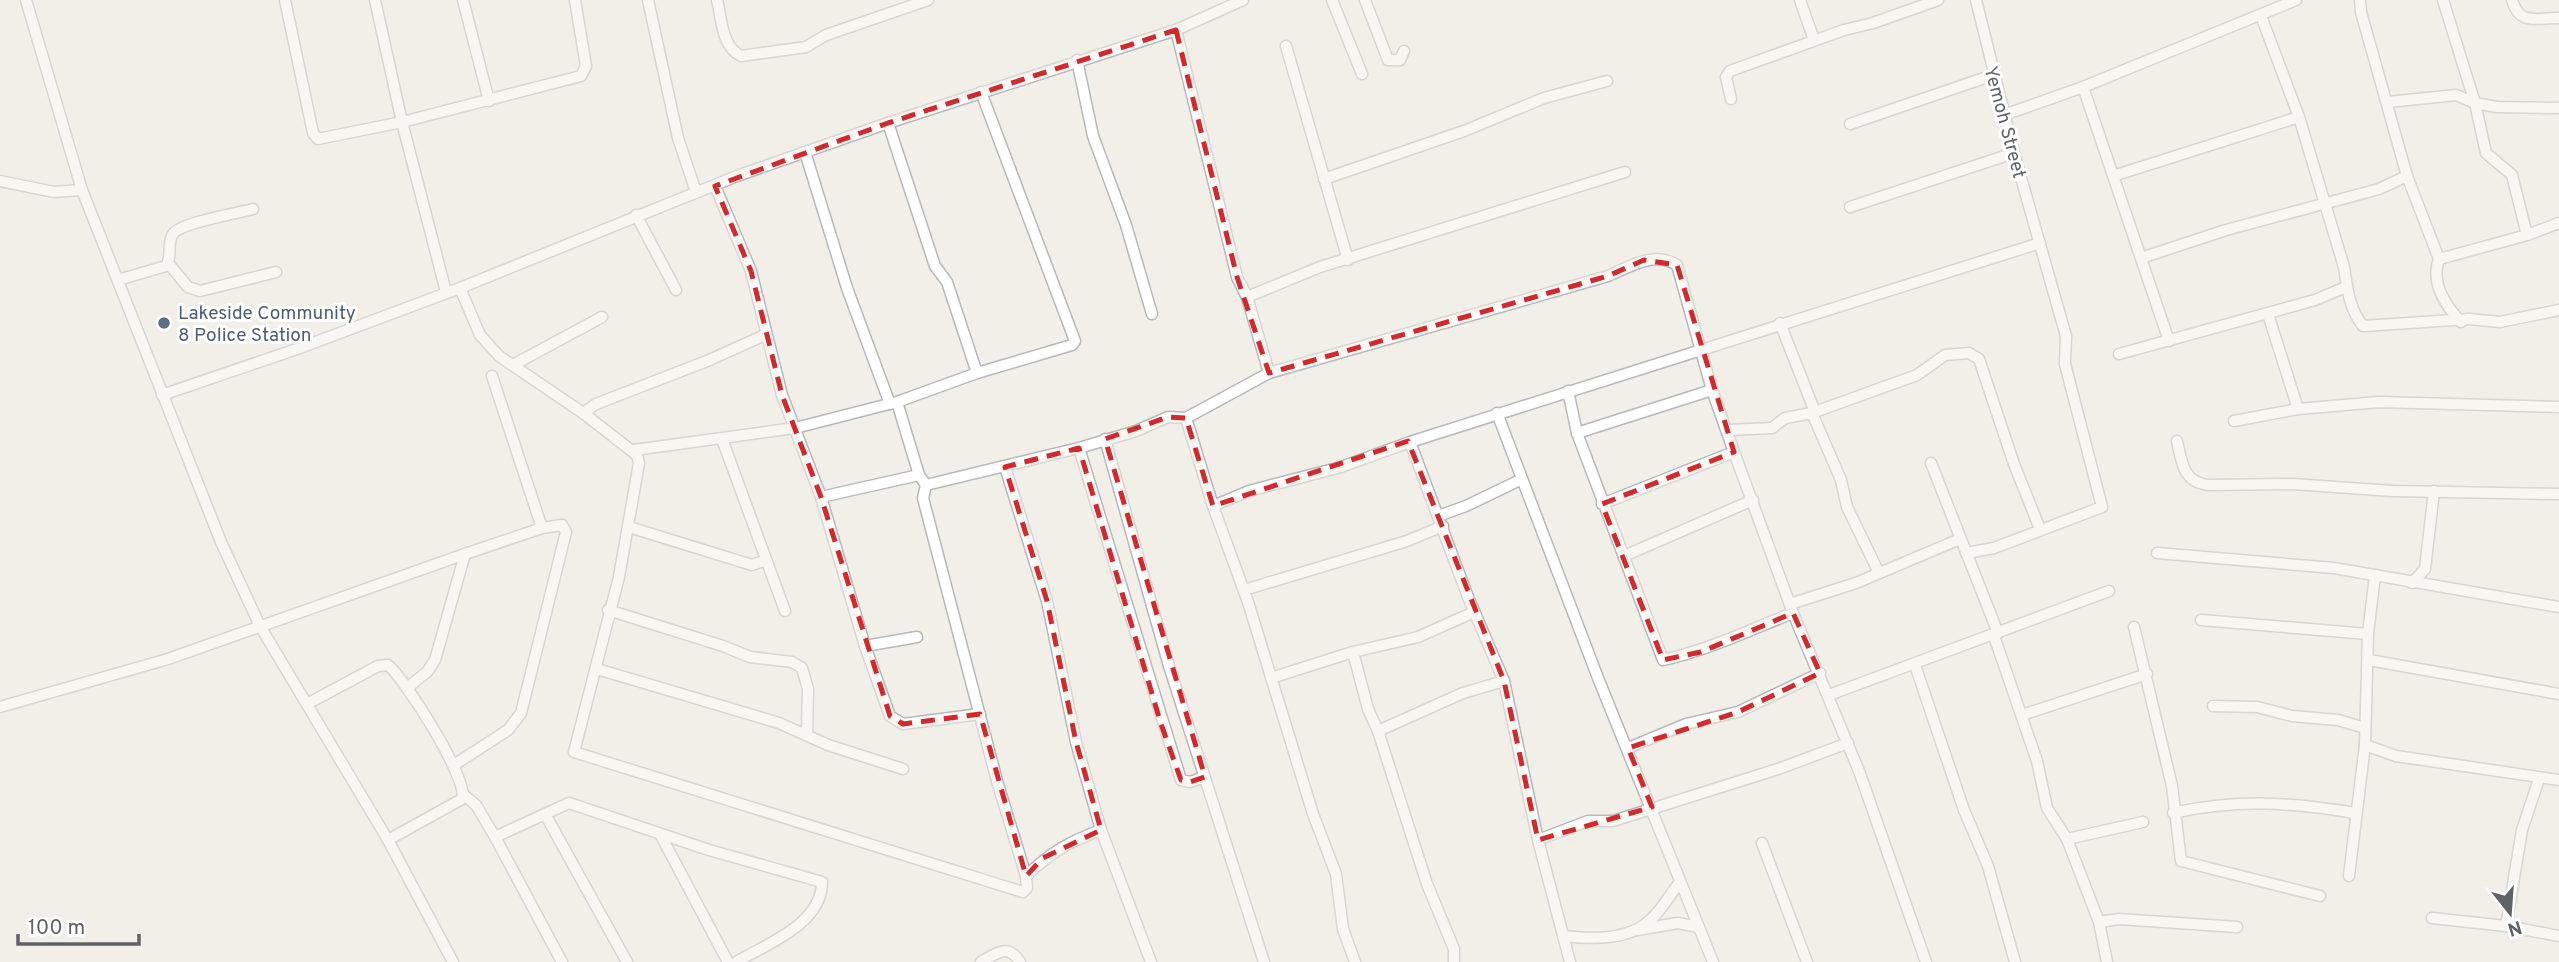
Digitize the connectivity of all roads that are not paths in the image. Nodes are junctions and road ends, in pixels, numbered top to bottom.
1 (26, 0) edge
2 (285, 0) edge
3 (375, 0) edge
4 (463, 0) edge
5 (575, 0) edge
6 (648, 0) edge
7 (717, 0) edge
8 (928, 0) edge
9 (1243, 0) edge
10 (1332, 0) edge
11 (1365, 0) edge
12 (1800, 0) edge
13 (1938, 0) edge
14 (1976, 0) edge
15 (2296, 0) edge
16 (2360, 0) edge
17 (2443, 0) edge
18 (2512, 0) edge
19 (907, 3) edge
20 (2261, 16) junction
21 (2559, 18) edge
22 (1176, 30) junction
23 (1814, 40) junction
24 (1286, 46) dead end
25 (1404, 51) dead end
26 (1077, 60) junction
27 (1362, 74) dead end
28 (1993, 75) junction
29 (1607, 81) dead end
30 (2083, 87) junction
31 (981, 92) junction
32 (1731, 99) dead end
33 (489, 101) junction
34 (2388, 102) junction
35 (2475, 103) junction
36 (2559, 108) edge
37 (2004, 115) junction
38 (2299, 117) junction
39 (402, 122) junction
40 (888, 122) junction
41 (1850, 124) dead end
42 (805, 152) junction
43 (2014, 153) junction
44 (1625, 172) dead end
45 (2113, 176) junction
46 (2407, 176) junction
47 (1324, 178) junction
48 (0, 181) edge
49 (715, 186) junction
50 (82, 190) junction
51 (696, 192) junction
52 (2324, 204) junction
53 (1850, 207) dead end
54 (253, 209) dead end
55 (636, 215) junction
56 (2559, 223) edge
57 (2527, 235) junction
58 (2040, 243) junction
59 (2141, 258) junction
60 (2439, 259) junction
61 (1348, 260) junction
62 (169, 263) junction
63 (276, 272) dead end
64 (118, 280) junction
65 (2346, 287) junction
66 (460, 288) junction
67 (676, 290) dead end
68 (446, 292) junction
69 (1247, 297) junction
70 (2559, 310) edge
71 (1152, 314) dead end
72 (2268, 314) junction
73 (602, 317) dead end
74 (2461, 322) junction
75 (1780, 323) junction
76 (765, 335) junction
77 (2169, 341) junction
78 (1702, 348) junction
79 (2119, 354) dead end
80 (513, 365) junction
81 (977, 373) junction
82 (1269, 373) junction
83 (492, 376) dead end
84 (1712, 390) junction
85 (1568, 391) junction
86 (162, 394) junction
87 (894, 403) junction
88 (2559, 407) edge
89 (2298, 409) junction
90 (1814, 412) junction
91 (583, 413) junction
92 (1497, 414) junction
93 (1186, 418) junction
94 (2234, 421) dead end
95 (795, 428) junction
96 (1727, 430) junction
97 (1577, 433) junction
98 (722, 439) junction
99 (1105, 439) junction
100 (2177, 441) dead end
101 (1410, 442) junction
102 (1079, 448) junction
103 (634, 450) junction
104 (1734, 452) junction
105 (1931, 463) dead end
106 (1005, 467) junction
107 (919, 475) junction
108 (1520, 480) junction
109 (926, 485) junction
110 (2434, 491) junction
111 (2559, 494) edge
112 (821, 497) junction
113 (1753, 500) junction
114 (1602, 504) junction
115 (1213, 506) junction
116 (1440, 521) junction
117 (629, 527) junction
118 (542, 528) junction
119 (2040, 529) junction
120 (1960, 539) junction
121 (1966, 553) junction
122 (2157, 553) dead end
123 (465, 554) junction
124 (1624, 556) junction
125 (766, 560) junction
126 (1879, 573) junction
127 (2375, 575) junction
128 (2412, 583) junction
129 (1244, 590) junction
130 (2109, 591) dead end
131 (2559, 607) edge
132 (1792, 608) junction
133 (608, 610) junction
134 (785, 611) dead end
135 (1474, 611) junction
136 (2201, 620) dead end
137 (260, 626) junction
138 (2134, 627) dead end
139 (1996, 634) junction
140 (2368, 635) junction
141 (916, 637) dead end
142 (864, 646) junction
143 (1353, 652) junction
144 (2369, 660) junction
145 (1915, 665) junction
146 (597, 669) junction
147 (1820, 673) junction
148 (2147, 674) junction
149 (1271, 678) junction
150 (1504, 681) junction
151 (407, 688) junction
152 (2559, 694) edge
153 (1829, 695) junction
154 (307, 704) junction
155 (2213, 706) dead end
156 (0, 707) edge
157 (979, 713) junction
158 (2022, 715) junction
159 (2365, 728) junction
160 (1378, 731) junction
161 (807, 735) junction
162 (1848, 743) junction
163 (2365, 746) junction
164 (1628, 748) junction
165 (454, 765) junction
166 (903, 769) dead end
167 (1205, 777) junction
168 (2539, 779) junction
169 (2559, 780) edge
170 (464, 795) junction
171 (1652, 807) junction
172 (2173, 813) junction
173 (2355, 813) junction
174 (545, 814) junction
175 (2143, 822) dead end
176 (1101, 830) junction
177 (660, 834) junction
178 (495, 837) junction
179 (2067, 839) junction
180 (388, 840) junction
181 (1538, 840) junction
182 (1762, 843) dead end
183 (1026, 876) junction
184 (2349, 876) dead end
185 (1680, 882) junction
186 (2320, 896) dead end
187 (2432, 918) dead end
188 (2099, 922) junction
189 (2506, 926) junction
190 (1698, 927) junction
191 (2237, 927) dead end
192 (1632, 930) junction
193 (1563, 936) junction
194 (2559, 936) edge
195 (453, 962) edge
196 (562, 962) edge
197 (627, 962) edge
198 (728, 962) edge
199 (736, 962) edge
200 (981, 962) edge
201 (1020, 962) edge
202 (1151, 962) edge
203 (1264, 962) edge
204 (1354, 962) edge
205 (1454, 962) edge
206 (1570, 962) edge
207 (1713, 962) edge
208 (1807, 962) edge
209 (1926, 962) edge
210 (2015, 962) edge
211 (2108, 962) edge

1 - 50 street
2 - 39 street
3 - 39 street
4 - 33 street
5 - 33 street
6 - 51 street
7 - 19 street
8 - 19 street
9 - 22 street
10 - 27 street
11 - 25 street
12 - 23 street
13 - 23 street
14 - 28 street, Yemoh Street
15 - 20 street
16 - 34 street
17 - 35 street
18 - 21 street
20 - 30 street
20 - 38 street
22 - 26 street
22 - 69 street
23 - 32 street
24 - 47 street
26 - 31 street
26 - 71 street
28 - 37 street, Yemoh Street
28 - 41 street
29 - 47 street
30 - 37 street
30 - 45 street
31 - 40 street
31 - 81 street
33 - 39 street
34 - 35 street
34 - 46 street
35 - 36 street
35 - 57 street
37 - 43 street, Yemoh Street
38 - 45 street
38 - 52 street
39 - 68 street
40 - 42 street
40 - 81 street
42 - 49 street
42 - 87 street
43 - 53 street
43 - 58 street, Yemoh Street
44 - 61 street
45 - 59 street
46 - 52 street
46 - 60 street
47 - 61 street
48 - 50 street
49 - 51 street
49 - 76 street
50 - 64 street
51 - 55 street
52 - 59 street
52 - 65 street
54 - 62 street
55 - 66 street
55 - 67 street
56 - 57 street
57 - 60 street
58 - 75 street
58 - 119 street, Yemoh Street
59 - 77 street
60 - 74 street
61 - 69 street
62 - 63 street
62 - 64 street
64 - 86 street
65 - 72 street
65 - 74 street
66 - 68 street
66 - 80 street
68 - 86 street
69 - 82 street
70 - 74 street
72 - 77 street
72 - 89 street
73 - 80 street
75 - 78 street
75 - 90 street
76 - 91 street
76 - 95 street
77 - 79 street
78 - 82 street
78 - 84 street
78 - 85 street
80 - 91 street
81 - 87 street
82 - 93 street
83 - 118 street
84 - 96 street
84 - 97 street
85 - 92 street
85 - 97 street
86 - 137 street
87 - 95 street
87 - 107 street
88 - 89 street
89 - 94 street
90 - 96 street
90 - 119 street
90 - 126 street
91 - 103 street
92 - 101 street
92 - 108 street
93 - 99 street
93 - 115 street
95 - 98 street
95 - 112 street
96 - 104 street
97 - 114 street
98 - 103 street
98 - 125 street
99 - 102 street
99 - 167 street
100 - 110 street
101 - 115 street
101 - 116 street
102 - 106 street
102 - 167 street
103 - 117 street
104 - 113 street
104 - 114 street
105 - 120 street
106 - 109 street
106 - 176 street
107 - 109 street
107 - 112 street
108 - 116 street
108 - 164 street
109 - 157 street
110 - 111 street
110 - 128 street
112 - 142 street
113 - 124 street
113 - 132 street
114 - 124 street
115 - 129 street
116 - 129 street
116 - 135 street
117 - 125 street
117 - 133 street
118 - 123 street
118 - 165 street
119 - 121 street
120 - 121 street
120 - 126 street
121 - 139 street
122 - 127 street
123 - 137 street
123 - 151 street
124 - 132 street
125 - 134 street
126 - 132 street
127 - 128 street
127 - 140 street
128 - 131 street
129 - 149 street
130 - 139 street
132 - 147 street
133 - 146 street
133 - 161 street
135 - 143 street
135 - 150 street
136 - 140 street
137 - 154 street
137 - 156 street
138 - 148 street
139 - 145 street
139 - 158 street
140 - 144 street
141 - 142 street
142 - 157 street
143 - 149 street
143 - 160 street
144 - 152 street
144 - 159 street
145 - 153 street
145 - 210 street
146 - 161 street
146 - 183 street
147 - 153 street
147 - 164 street
148 - 158 street
148 - 172 street
149 - 204 street
150 - 160 street
150 - 181 street
151 - 154 street
151 - 165 street
153 - 162 street
154 - 180 street
155 - 159 street
157 - 183 street
158 - 179 street
159 - 163 street
160 - 205 street
161 - 166 street
162 - 171 street
162 - 209 street
163 - 168 street
163 - 173 street
164 - 171 street
165 - 170 street
167 - 203 street
168 - 169 street
168 - 189 street
170 - 178 street
170 - 180 street
171 - 181 street
171 - 185 street
172 - 173 street
172 - 186 street
173 - 184 street
174 - 177 street
174 - 178 street
174 - 197 street
175 - 179 street
176 - 183 street
176 - 202 street
177 - 198 street
177 - 199 street
178 - 196 street
179 - 188 street
180 - 195 street
181 - 193 street
182 - 208 street
185 - 190 street
185 - 192 street
187 - 189 street
188 - 191 street
188 - 211 street
189 - 194 street
190 - 192 street
190 - 207 street
192 - 193 street
193 - 206 street
200 - 201 street

